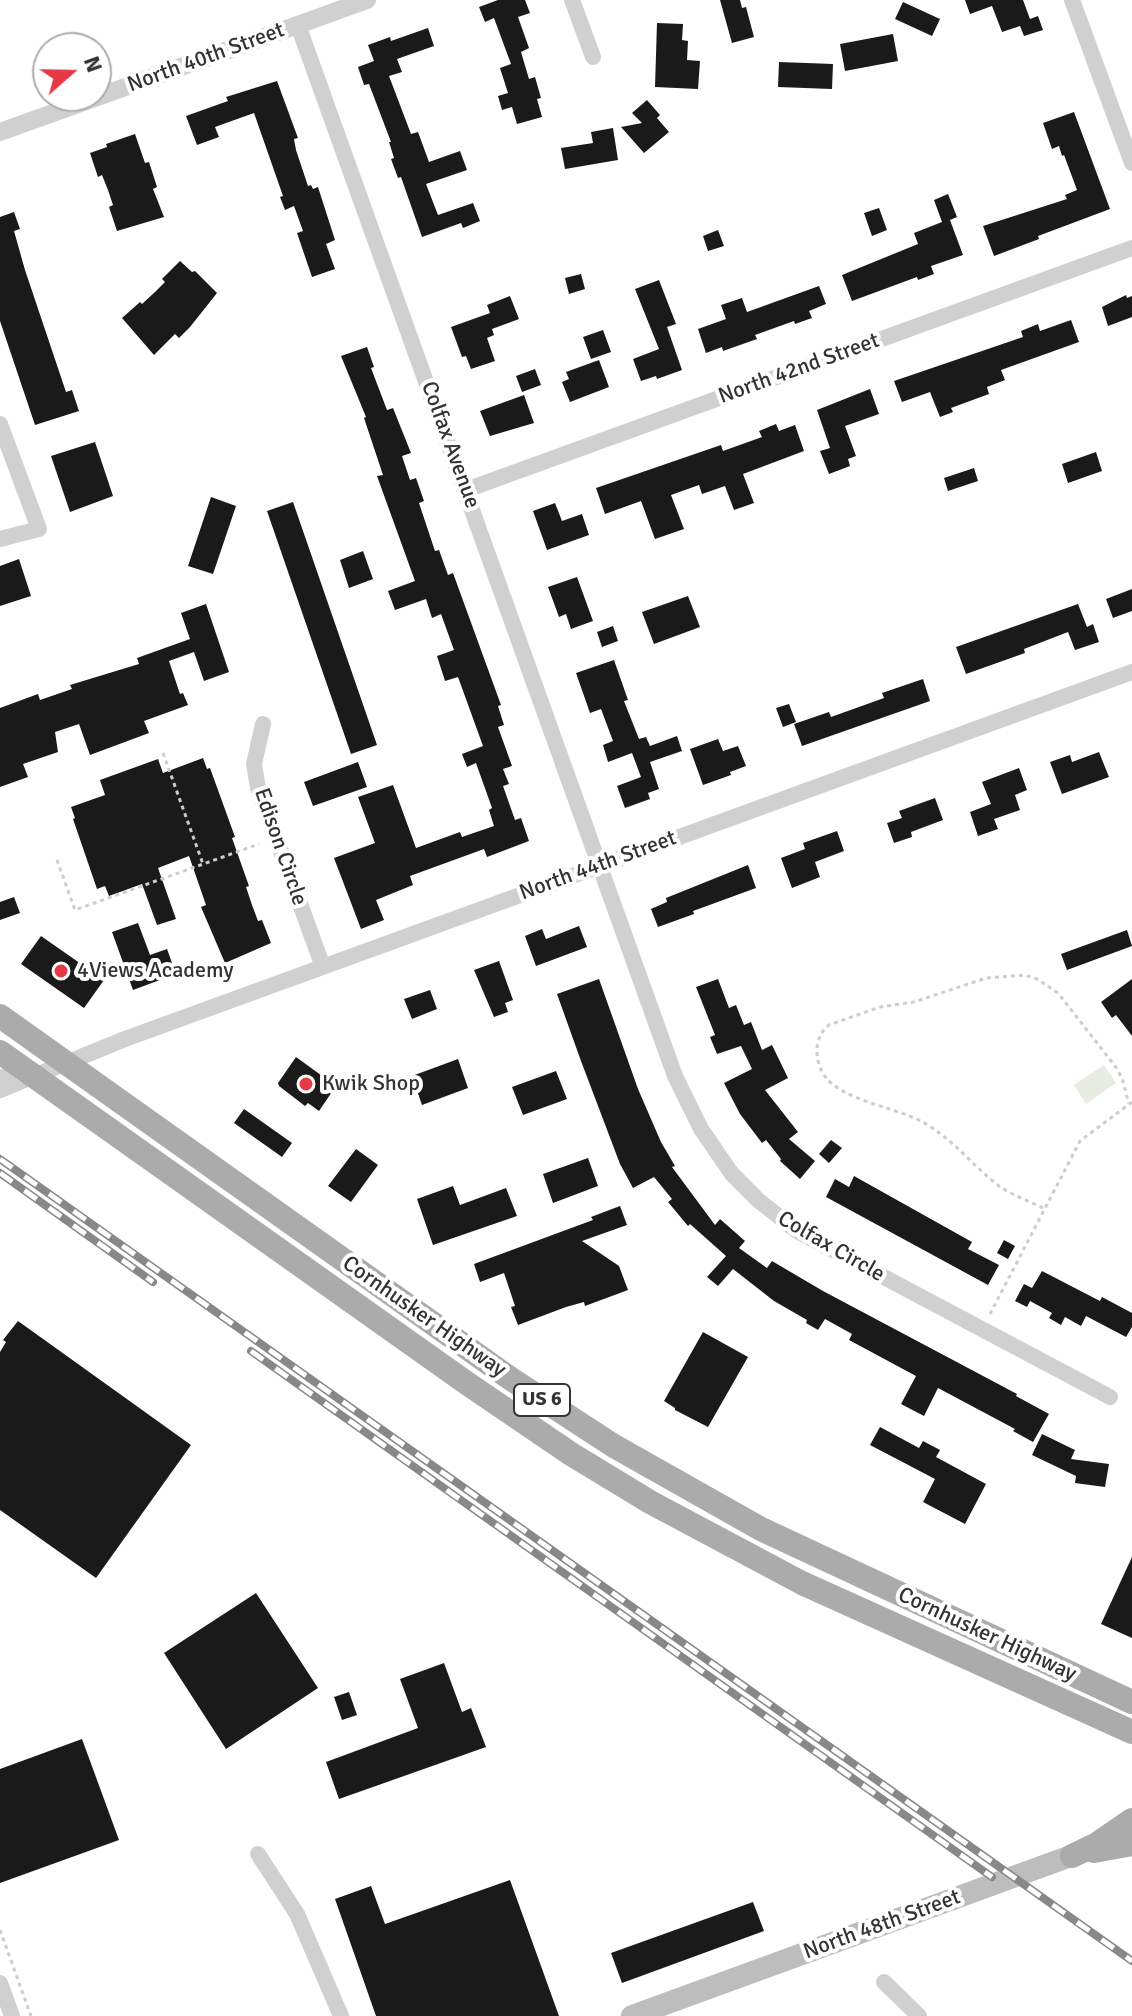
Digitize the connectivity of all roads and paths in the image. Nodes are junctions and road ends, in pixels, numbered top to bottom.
1 (367, 0) edge
2 (572, 0) edge
3 (1072, 0) edge
4 (298, 25) junction
5 (593, 57) dead end
6 (0, 132) edge
7 (1132, 163) edge
8 (1132, 248) edge
9 (0, 424) edge
10 (466, 490) junction
11 (0, 539) edge
12 (1132, 672) edge
13 (263, 724) dead end
14 (163, 753) dead end
15 (259, 844) dead end
16 (57, 860) dead end
17 (203, 864) junction
18 (600, 866) junction
19 (323, 967) junction
20 (0, 1016) edge
21 (0, 1052) edge
22 (65, 1061) junction
23 (30, 1073) junction
24 (0, 1078) edge
25 (0, 1090) edge
26 (1131, 1103) edge
27 (1043, 1208) junction
28 (990, 1314) dead end
29 (1110, 1397) dead end
30 (1132, 1702) edge
31 (1126, 1732) edge
32 (1132, 1820) edge
33 (1132, 1833) edge
34 (1132, 1844) edge
35 (258, 1854) dead end
36 (1072, 1856) junction
37 (0, 1930) edge
38 (884, 1982) dead end
39 (0, 1983) edge
40 (640, 2015) edge
41 (12, 2016) edge
42 (31, 2016) edge
43 (341, 2016) edge
44 (919, 2016) edge

1 - 4 street, North 40th Street
2 - 5 street
3 - 7 street
4 - 6 street, North 40th Street
4 - 10 street, Colfax Avenue
8 - 10 street, North 42nd Street
9 - 11 street
10 - 18 street, Colfax Avenue
12 - 18 street, North 44th Street
13 - 19 street, Edison Circle
14 - 17 path
15 - 17 path
16 - 17 path
18 - 19 street, North 44th Street
18 - 29 street, Colfax Circle
19 - 22 street, North 44th Street
20 - 22 main road, Cornhusker Highway / US 6
21 - 23 main road, Cornhusker Highway / US 6
22 - 23 street, North 44th Street
22 - 30 main road, Cornhusker Highway / US 6
23 - 24 street, North 44th Street
23 - 25 street, North 44th Street
23 - 31 main road, Cornhusker Highway / US 6
26 - 27 path
26 - 27 path
27 - 28 path
32 - 36 main road
33 - 36 main road, North 48th Street
34 - 36 main road
35 - 43 street
36 - 40 main road, North 48th Street
37 - 42 path
38 - 44 street
39 - 41 street

